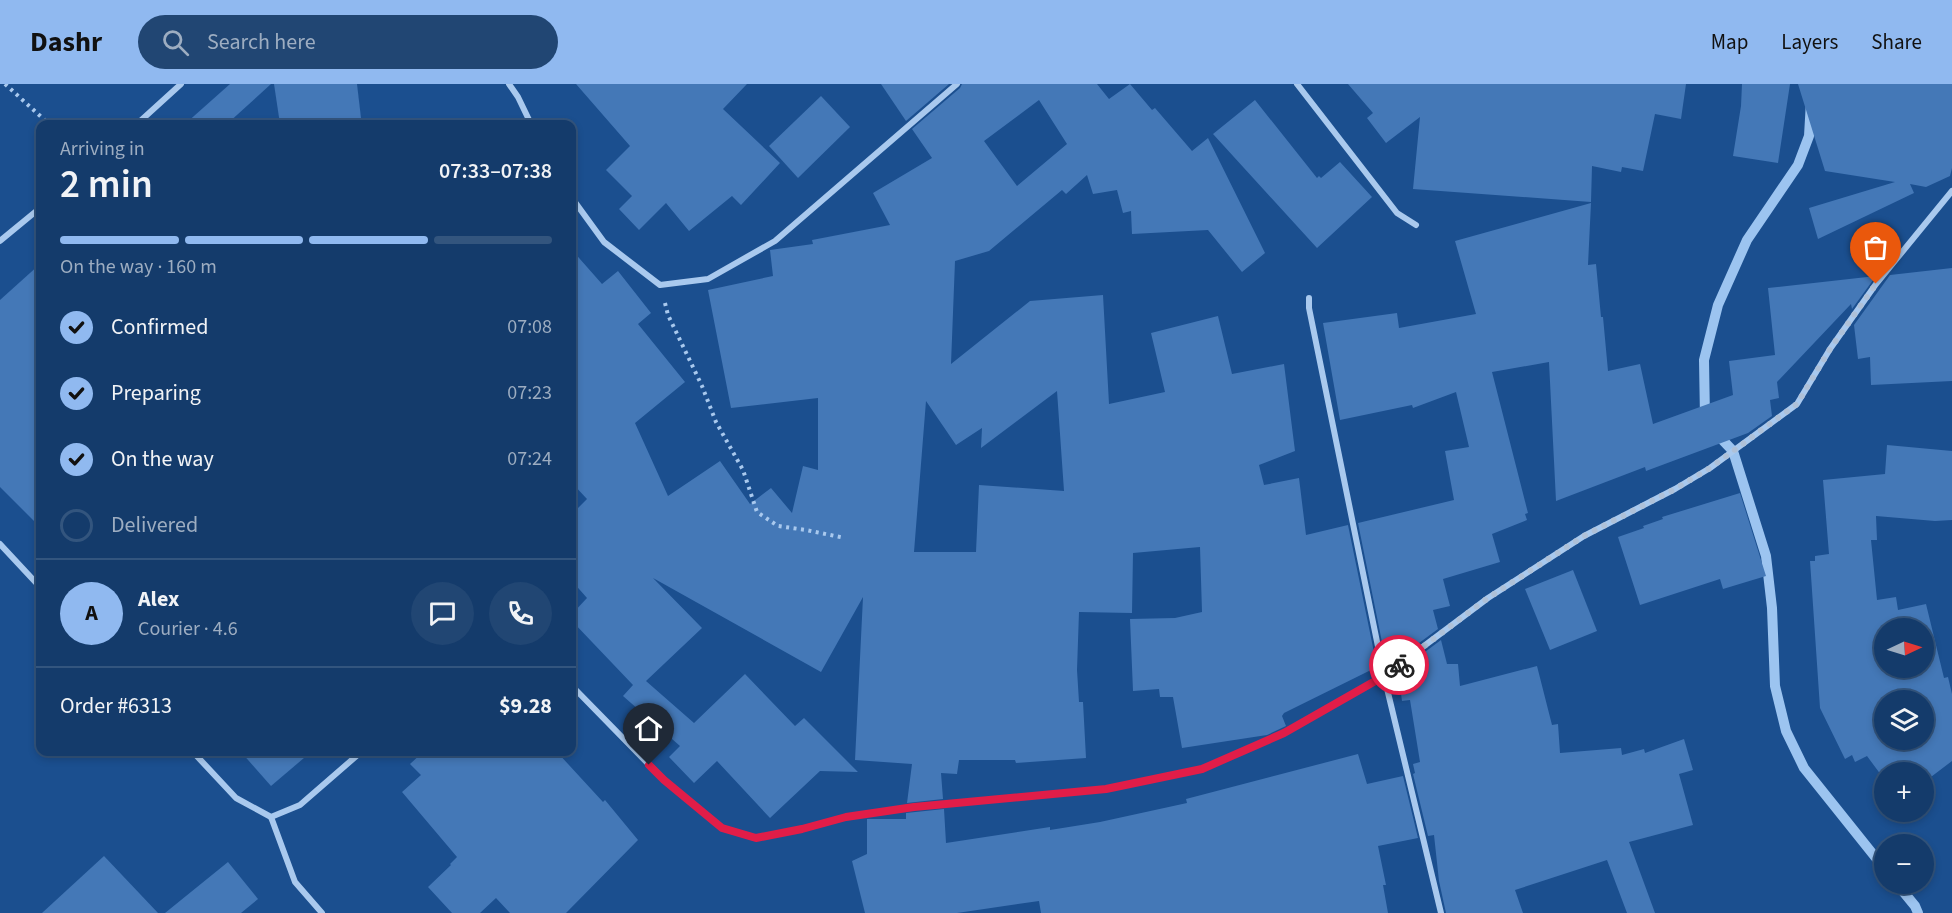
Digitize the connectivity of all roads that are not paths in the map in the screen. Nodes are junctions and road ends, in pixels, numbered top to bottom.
1 (181, 84) edge
2 (510, 84) edge
3 (957, 84) edge
4 (1297, 84) edge
5 (141, 120) edge
6 (529, 120) edge
7 (1952, 191) edge
8 (576, 204) edge
9 (36, 211) edge
10 (1416, 225) dead end
11 (0, 241) edge
12 (1309, 298) dead end
13 (0, 544) edge
14 (36, 583) edge
15 (1384, 676) junction
16 (576, 690) edge
17 (198, 756) edge
18 (356, 756) edge
19 (271, 817) junction
20 (322, 913) edge
21 (1441, 913) edge

1 - 5 street
2 - 6 street
3 - 8 street
4 - 10 street
7 - 15 street
9 - 11 street
12 - 15 street
13 - 14 street
15 - 16 street
15 - 21 street
17 - 19 street
18 - 19 street
19 - 20 street

